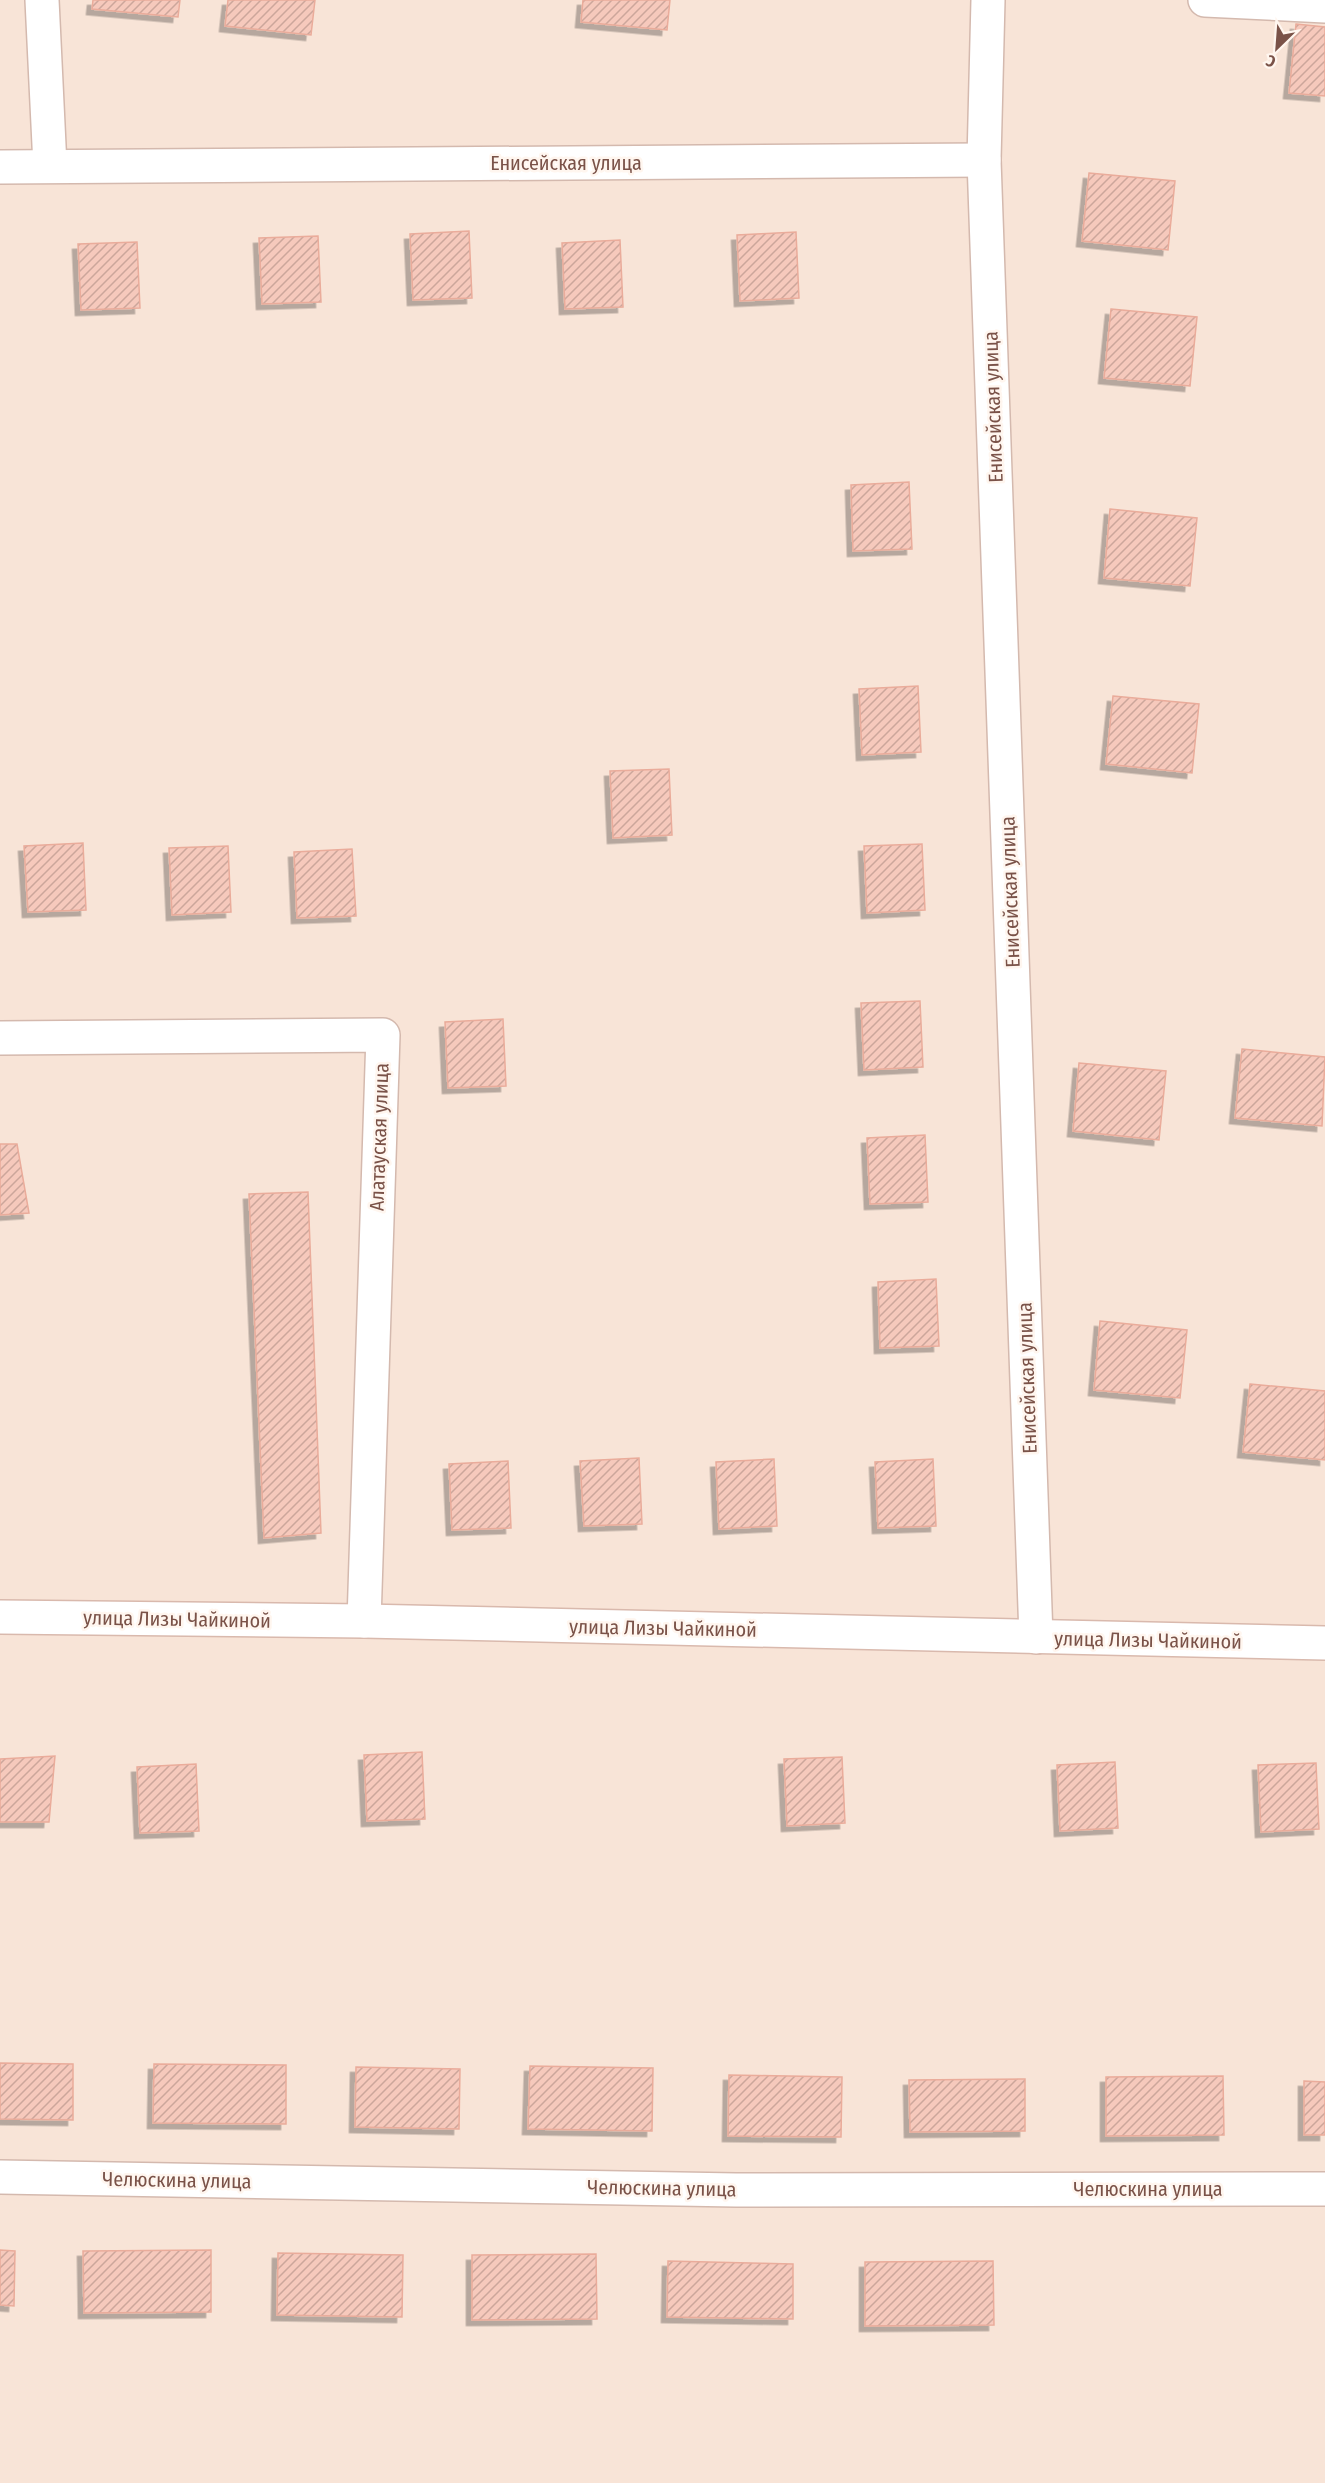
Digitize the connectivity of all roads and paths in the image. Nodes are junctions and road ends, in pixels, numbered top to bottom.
1 (42, 0) edge
2 (988, 0) edge
3 (1205, 0) edge
4 (1325, 6) edge
5 (984, 160) junction
6 (50, 166) junction
7 (0, 167) edge
8 (0, 1038) edge
9 (0, 1617) edge
10 (364, 1621) junction
11 (1036, 1638) junction
12 (1325, 1643) edge
13 (0, 2177) edge
14 (1325, 2189) edge

1 - 6 street
2 - 5 street
3 - 4 street
5 - 6 street, Енисейская улица
5 - 11 street, Енисейская улица
6 - 7 street, Енисейская улица
8 - 10 street, Алатауская улица
9 - 10 street, улица Лизы Чайкиной
10 - 11 street, улица Лизы Чайкиной
11 - 12 street, улица Лизы Чайкиной
13 - 14 street, Челюскина улица

